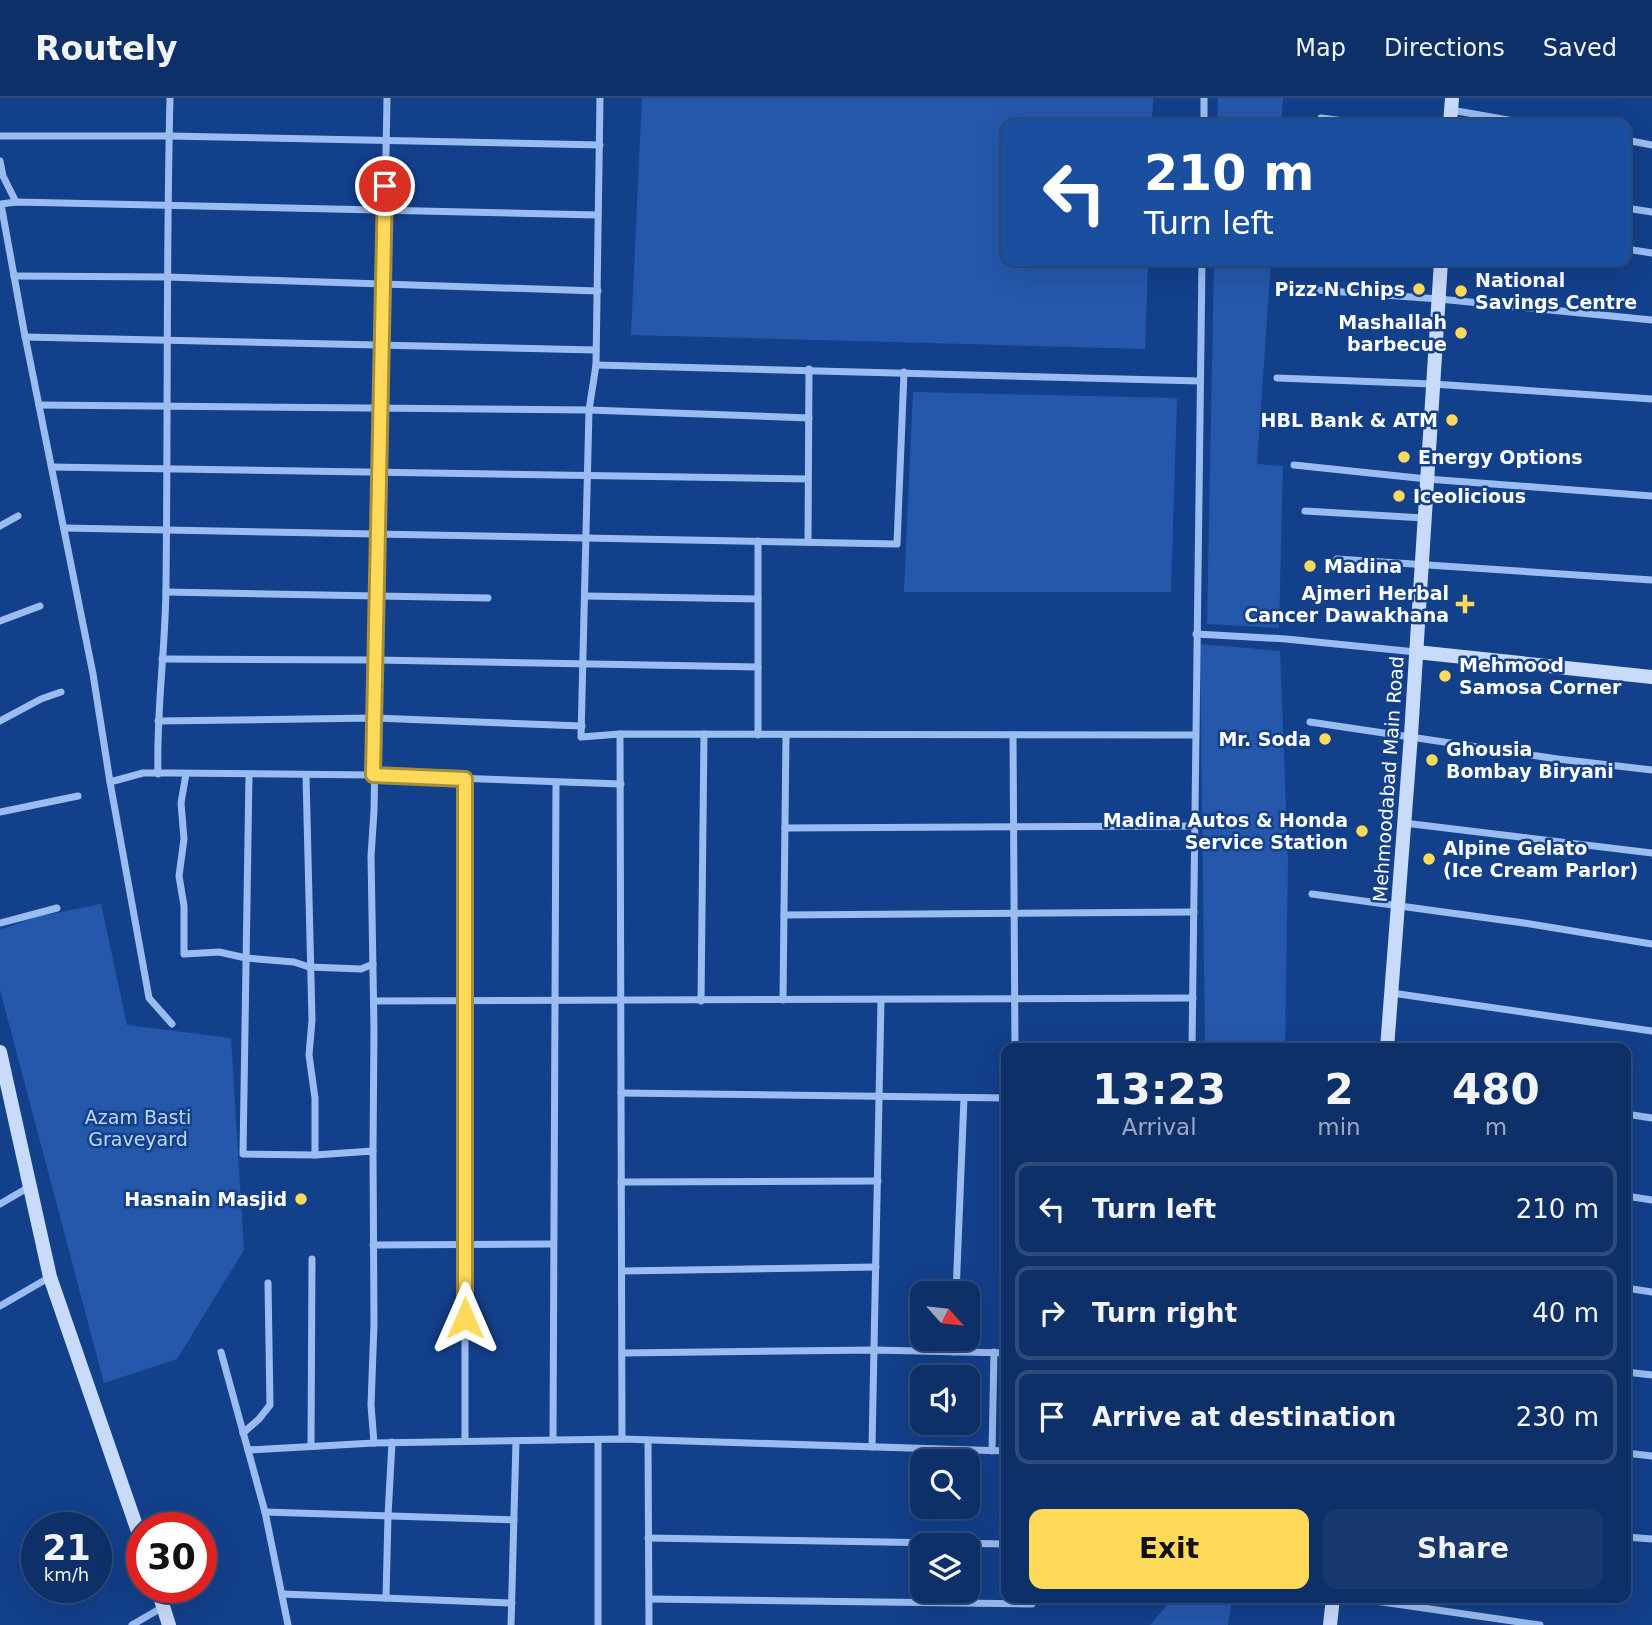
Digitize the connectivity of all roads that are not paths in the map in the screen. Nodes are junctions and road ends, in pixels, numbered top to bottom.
1 (170, 98) edge
2 (387, 98) edge
3 (600, 98) edge
4 (1204, 98) edge
5 (1451, 111) edge
6 (1321, 118) dead end
7 (1204, 119) edge
8 (1329, 119) edge
9 (1501, 119) edge
10 (0, 136) edge
11 (169, 136) junction
12 (386, 140) junction
13 (1631, 141) edge
14 (600, 145) junction
15 (1652, 145) edge
16 (0, 161) edge
17 (16, 202) junction
18 (167, 205) junction
19 (385, 209) junction
20 (1631, 209) edge
21 (1652, 212) edge
22 (598, 215) junction
23 (1631, 250) edge
24 (1652, 253) edge
25 (1202, 266) edge
26 (1441, 266) edge
27 (14, 276) junction
28 (167, 277) junction
29 (383, 284) junction
30 (1302, 289) dead end
31 (598, 291) junction
32 (1439, 299) junction
33 (1652, 320) edge
34 (25, 337) junction
35 (167, 340) junction
36 (382, 344) junction
37 (596, 350) junction
38 (596, 365) junction
39 (809, 369) junction
40 (904, 372) junction
41 (1276, 378) dead end
42 (1199, 381) junction
43 (1433, 384) junction
44 (1652, 399) edge
45 (39, 405) junction
46 (167, 406) junction
47 (380, 408) junction
48 (589, 410) junction
49 (808, 418) junction
50 (1294, 465) dead end
51 (52, 467) junction
52 (167, 469) junction
53 (379, 472) junction
54 (588, 475) junction
55 (808, 479) junction
56 (1427, 479) junction
57 (1652, 496) edge
58 (1305, 510) dead end
59 (19, 516) dead end
60 (1424, 518) junction
61 (0, 526) edge
62 (64, 528) junction
63 (167, 530) junction
64 (378, 534) junction
65 (586, 538) junction
66 (758, 541) junction
67 (807, 542) junction
68 (1337, 559) dead end
69 (1421, 565) junction
70 (1652, 580) edge
71 (166, 592) junction
72 (377, 596) junction
73 (585, 596) junction
74 (488, 598) dead end
75 (758, 599) junction
76 (40, 606) dead end
77 (0, 621) edge
78 (1196, 634) junction
79 (1416, 652) junction
80 (162, 659) junction
81 (376, 660) junction
82 (583, 663) junction
83 (758, 667) junction
84 (1652, 677) edge
85 (61, 692) dead end
86 (374, 718) junction
87 (0, 721) edge
88 (158, 721) junction
89 (1310, 722) dead end
90 (582, 726) junction
91 (620, 734) junction
92 (704, 734) junction
93 (786, 734) junction
94 (758, 735) junction
95 (1013, 735) junction
96 (1195, 735) junction
97 (1411, 736) junction
98 (1652, 770) edge
99 (158, 774) junction
100 (186, 774) junction
101 (249, 775) junction
102 (373, 775) junction
103 (306, 776) junction
104 (465, 779) junction
105 (110, 782) junction
106 (556, 782) junction
107 (621, 784) junction
108 (78, 796) dead end
109 (0, 812) edge
110 (1404, 823) junction
111 (1194, 826) junction
112 (1013, 827) junction
113 (785, 828) junction
114 (1652, 853) edge
115 (1312, 894) dead end
116 (57, 908) dead end
117 (1398, 908) junction
118 (1194, 912) junction
119 (1014, 913) junction
120 (784, 915) junction
121 (0, 923) edge
122 (1652, 944) edge
123 (246, 958) junction
124 (373, 964) junction
125 (309, 967) junction
126 (1392, 993) junction
127 (1193, 998) junction
128 (1014, 999) junction
129 (783, 1000) junction
130 (881, 1000) junction
131 (374, 1001) junction
132 (555, 1001) junction
133 (621, 1001) junction
134 (701, 1001) junction
135 (465, 1002) junction
136 (172, 1024) dead end
137 (1652, 1031) edge
138 (1014, 1043) edge
139 (1192, 1043) edge
140 (1387, 1043) edge
141 (0, 1052) edge
142 (621, 1093) junction
143 (879, 1097) junction
144 (964, 1098) junction
145 (1001, 1098) edge
146 (5, 1104) edge
147 (1631, 1115) edge
148 (1652, 1118) edge
149 (373, 1151) junction
150 (315, 1155) junction
151 (878, 1181) junction
152 (621, 1182) junction
153 (29, 1187) junction
154 (1631, 1197) edge
155 (1652, 1200) edge
156 (0, 1204) edge
157 (553, 1244) junction
158 (373, 1245) junction
159 (465, 1245) junction
160 (312, 1259) dead end
161 (876, 1267) junction
162 (622, 1270) junction
163 (50, 1277) junction
164 (956, 1281) edge
165 (268, 1283) dead end
166 (1631, 1289) edge
167 (1652, 1292) edge
168 (0, 1306) edge
169 (874, 1350) junction
170 (221, 1352) dead end
171 (954, 1352) joint
172 (622, 1353) junction
173 (994, 1353) junction
174 (1001, 1353) edge
175 (1631, 1373) edge
176 (1652, 1376) edge
177 (243, 1433) junction
178 (622, 1439) junction
179 (553, 1440) junction
180 (598, 1440) junction
181 (648, 1440) junction
182 (465, 1441) junction
183 (516, 1441) junction
184 (374, 1443) junction
185 (392, 1443) junction
186 (311, 1446) junction
187 (872, 1447) junction
188 (248, 1450) junction
189 (992, 1451) junction
190 (1001, 1451) edge
191 (1631, 1454) edge
192 (1652, 1456) edge
193 (131, 1512) edge
194 (265, 1512) junction
195 (387, 1516) junction
196 (514, 1520) junction
197 (1631, 1537) edge
198 (648, 1538) junction
199 (1652, 1539) edge
200 (1001, 1544) edge
201 (282, 1594) junction
202 (386, 1598) junction
203 (649, 1600) junction
204 (162, 1603) edge
205 (512, 1603) junction
206 (1332, 1603) edge
207 (1389, 1603) edge
208 (1032, 1604) dead end
209 (163, 1607) junction
210 (132, 1625) edge
211 (169, 1625) edge
212 (288, 1625) edge
213 (511, 1625) edge
214 (597, 1625) edge
215 (649, 1625) edge
216 (1330, 1625) edge
217 (1540, 1625) edge

1 - 11 street
2 - 12 street
3 - 14 street
4 - 7 street
5 - 9 street
6 - 8 street
10 - 11 street
11 - 12 street
11 - 18 street
12 - 14 street
12 - 19 street
13 - 15 street
14 - 22 street
16 - 17 street
17 - 18 street
17 - 27 street
18 - 19 street
18 - 28 street
19 - 22 street
19 - 29 street
20 - 21 street
22 - 31 street
23 - 24 street
25 - 42 street
26 - 32 street, Mehmoodabad Main Road
27 - 28 street
27 - 34 street
28 - 29 street
28 - 35 street
29 - 31 street
29 - 36 street
30 - 32 street
31 - 37 street
32 - 33 street
32 - 43 street, Mehmoodabad Main Road
34 - 35 street
34 - 45 street
35 - 36 street
35 - 46 street
36 - 37 street
36 - 47 street
37 - 38 street
38 - 39 street
38 - 48 street
39 - 40 street
39 - 49 street
40 - 42 street
40 - 67 street
41 - 43 street
42 - 78 street
43 - 44 street
43 - 56 street, Mehmoodabad Main Road
45 - 46 street
45 - 51 street
46 - 47 street
46 - 52 street
47 - 48 street
47 - 53 street
48 - 49 street
48 - 54 street
49 - 55 street
50 - 56 street
51 - 52 street
51 - 62 street
52 - 53 street
52 - 63 street
53 - 54 street
53 - 64 street
54 - 55 street
54 - 65 street
55 - 67 street
56 - 57 street
56 - 60 street, Mehmoodabad Main Road
58 - 60 street
59 - 61 street
60 - 69 street, Mehmoodabad Main Road
62 - 63 street
62 - 105 street
63 - 64 street
63 - 71 street
64 - 65 street
64 - 72 street
65 - 66 street
65 - 73 street
66 - 67 street
66 - 75 street
68 - 69 street
69 - 70 street
69 - 79 street, Mehmoodabad Main Road
71 - 72 street
71 - 80 street
72 - 74 street
72 - 81 street
73 - 75 street
73 - 82 street
75 - 83 street
76 - 77 street
78 - 79 street
78 - 96 street
79 - 84 street
79 - 97 street, Mehmoodabad Main Road
80 - 81 street
80 - 88 street
81 - 82 street
81 - 86 street
82 - 83 street
82 - 90 street
83 - 94 street
85 - 87 street
86 - 88 street
86 - 90 street
86 - 102 street
88 - 99 street
89 - 97 street
90 - 91 street
91 - 92 street
91 - 107 street
92 - 94 street
92 - 134 street
93 - 94 street
93 - 95 street
93 - 113 street
95 - 96 street
95 - 112 street
96 - 111 street
97 - 98 street
97 - 110 street, Mehmoodabad Main Road
99 - 100 street
99 - 105 street
100 - 101 street
100 - 123 street
101 - 103 street
101 - 123 street
102 - 103 street
102 - 104 street
102 - 124 street
103 - 125 street
104 - 106 street
104 - 135 street
105 - 136 street
106 - 107 street
106 - 132 street
107 - 133 street
108 - 109 street
110 - 114 street
110 - 117 street, Mehmoodabad Main Road
111 - 112 street
111 - 118 street
112 - 113 street
112 - 119 street
113 - 120 street
115 - 117 street
116 - 121 street
117 - 122 street
117 - 126 street, Mehmoodabad Main Road
118 - 119 street
118 - 127 street
119 - 120 street
119 - 128 street
120 - 129 street
123 - 125 street
123 - 150 street
124 - 125 street
124 - 131 street
125 - 150 street
126 - 137 street
126 - 140 street, Mehmoodabad Main Road
127 - 128 street
127 - 139 street
128 - 130 street
128 - 138 street
129 - 130 street
129 - 134 street
130 - 143 street
131 - 135 street
131 - 149 street
132 - 133 street
132 - 135 street
132 - 157 street
133 - 134 street
133 - 142 street
135 - 159 street
141 - 146 street
142 - 143 street
142 - 152 street
143 - 144 street
143 - 151 street
144 - 145 street
144 - 164 street
146 - 153 street
147 - 148 street
149 - 150 street
149 - 158 street
151 - 152 street
151 - 161 street
152 - 162 street
153 - 156 street
153 - 163 street
154 - 155 street
157 - 159 street
157 - 179 street
158 - 159 street
158 - 184 street
159 - 182 street
160 - 186 street
161 - 162 street
161 - 169 street
162 - 172 street
163 - 168 street
163 - 193 street
165 - 177 street
166 - 167 street
169 - 171 street
169 - 172 street
169 - 187 street
170 - 177 street
171 - 173 street
172 - 178 street
173 - 174 street
173 - 189 street
175 - 176 street
177 - 188 street
178 - 180 street
178 - 181 street
179 - 180 street
179 - 183 street
180 - 214 street
181 - 187 street
181 - 198 street
182 - 183 street
182 - 185 street
183 - 196 street
184 - 185 street
184 - 186 street
185 - 195 street
186 - 188 street
187 - 189 street
188 - 194 street
189 - 190 street
191 - 192 street
194 - 195 street
194 - 201 street
195 - 196 street
195 - 202 street
196 - 205 street
197 - 199 street
198 - 200 street
198 - 203 street
201 - 202 street
201 - 212 street
202 - 205 street
203 - 208 street
203 - 215 street
204 - 209 street
205 - 213 street
206 - 216 street
207 - 217 street
209 - 210 street
209 - 211 street

